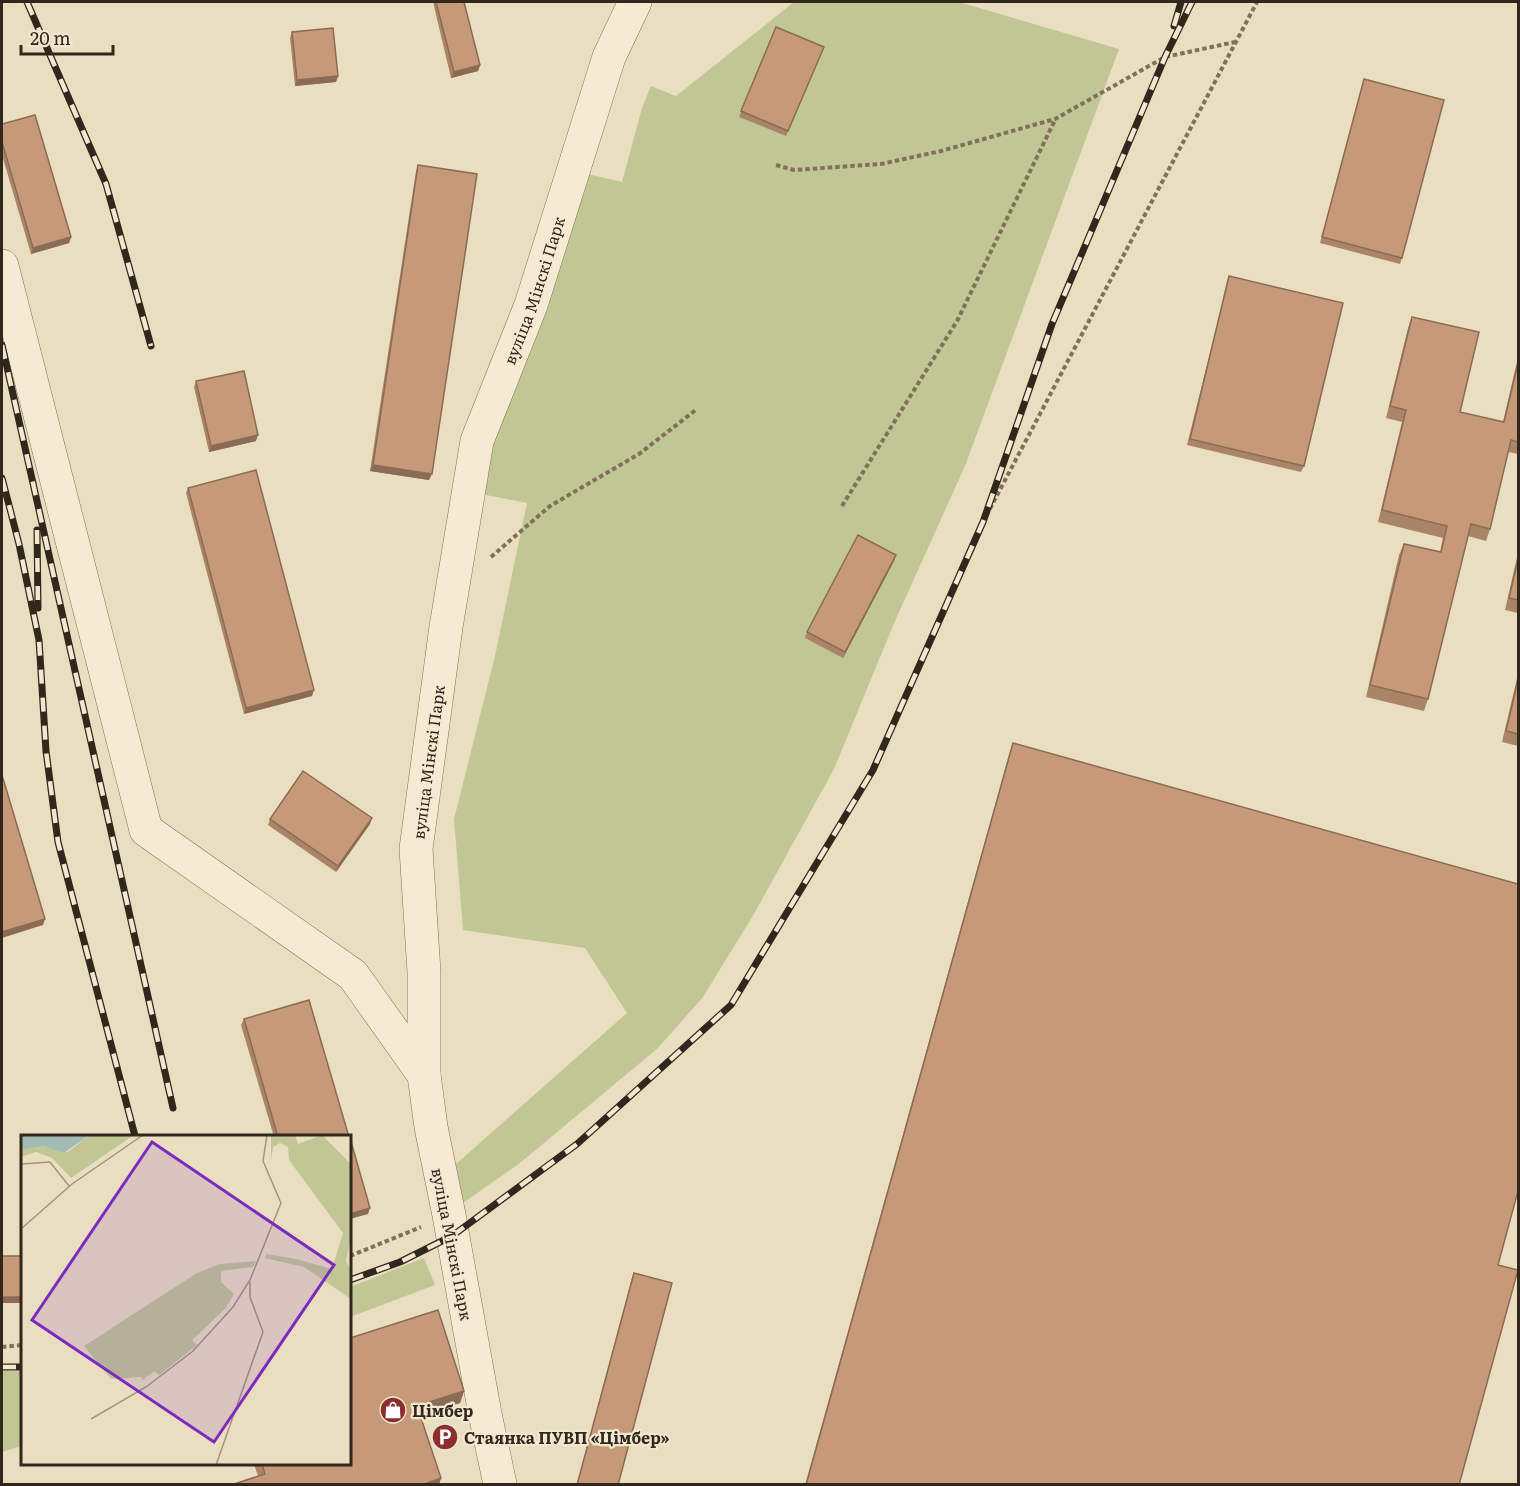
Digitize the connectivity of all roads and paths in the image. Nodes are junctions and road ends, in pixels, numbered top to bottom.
1 (635, 2) edge
2 (1257, 2) edge
3 (1236, 42) junction
4 (1055, 119) junction
5 (776, 165) dead end
6 (2, 266) edge
7 (697, 409) dead end
8 (842, 506) dead end
9 (983, 522) dead end
10 (489, 559) dead end
11 (424, 1074) junction
12 (21, 1345) edge
13 (2, 1347) edge
14 (500, 1485) edge

1 - 11 street, вуліца Мінскі Парк
2 - 3 path
3 - 4 path
3 - 9 path
4 - 5 path
4 - 8 path
6 - 11 street
7 - 10 path
11 - 14 street, вуліца Мінскі Парк
12 - 13 path

